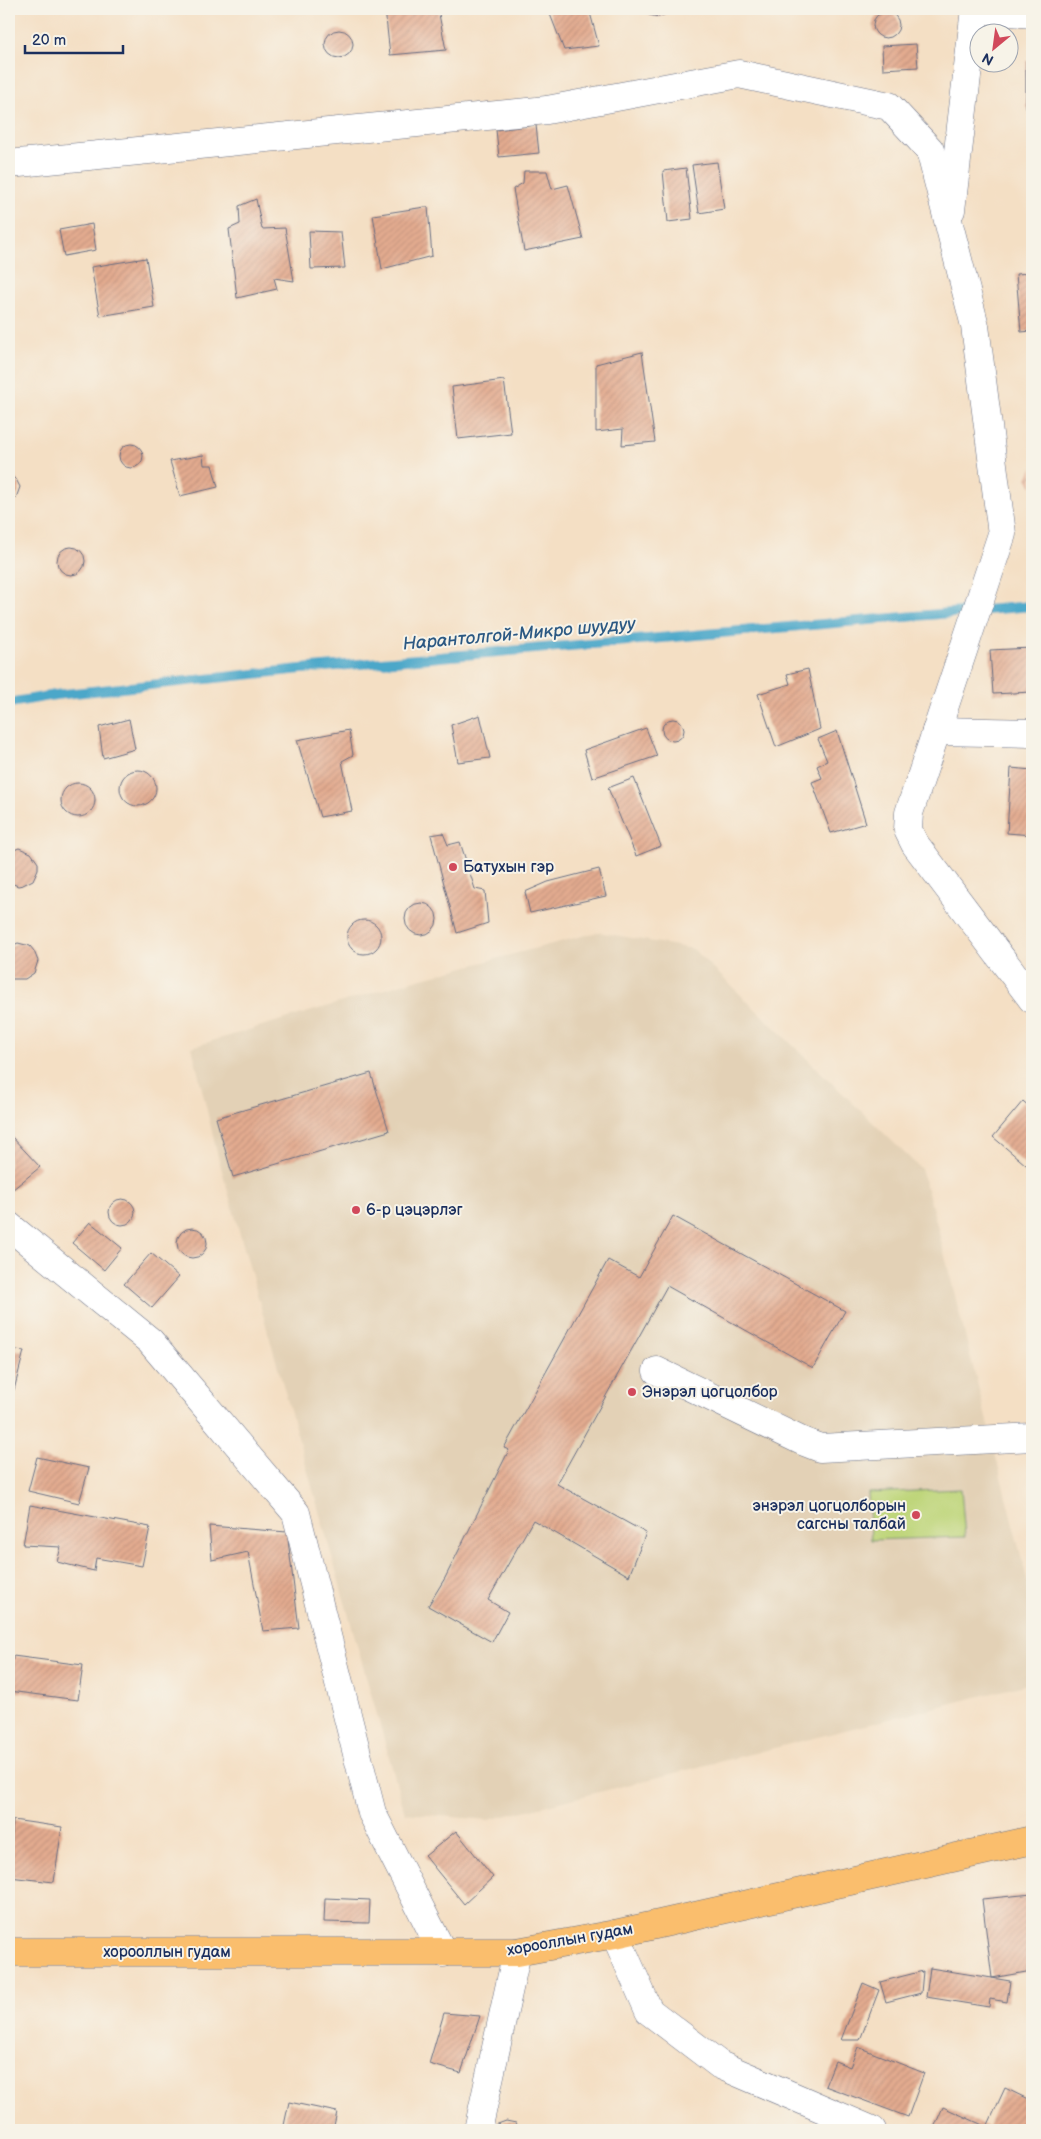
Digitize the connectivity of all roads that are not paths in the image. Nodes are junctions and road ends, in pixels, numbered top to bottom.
1 (977, 9) edge
2 (1032, 14) edge
3 (9, 164) edge
4 (950, 226) junction
5 (936, 731) junction
6 (1032, 733) edge
7 (1032, 998) edge
8 (9, 1226) edge
9 (657, 1371) dead end
10 (1032, 1437) edge
11 (1032, 1840) edge
12 (615, 1934) junction
13 (9, 1952) edge
14 (443, 1952) junction
15 (517, 1952) junction
16 (478, 2130) edge
17 (872, 2130) edge

1 - 2 street
1 - 4 street
3 - 4 street
4 - 5 street
5 - 6 street
5 - 7 street
8 - 14 street
9 - 10 street
11 - 12 main road, хорооллын гудам
12 - 15 main road, хорооллын гудам
12 - 17 street
13 - 14 main road, хорооллын гудам
14 - 15 main road, хорооллын гудам
15 - 16 street

